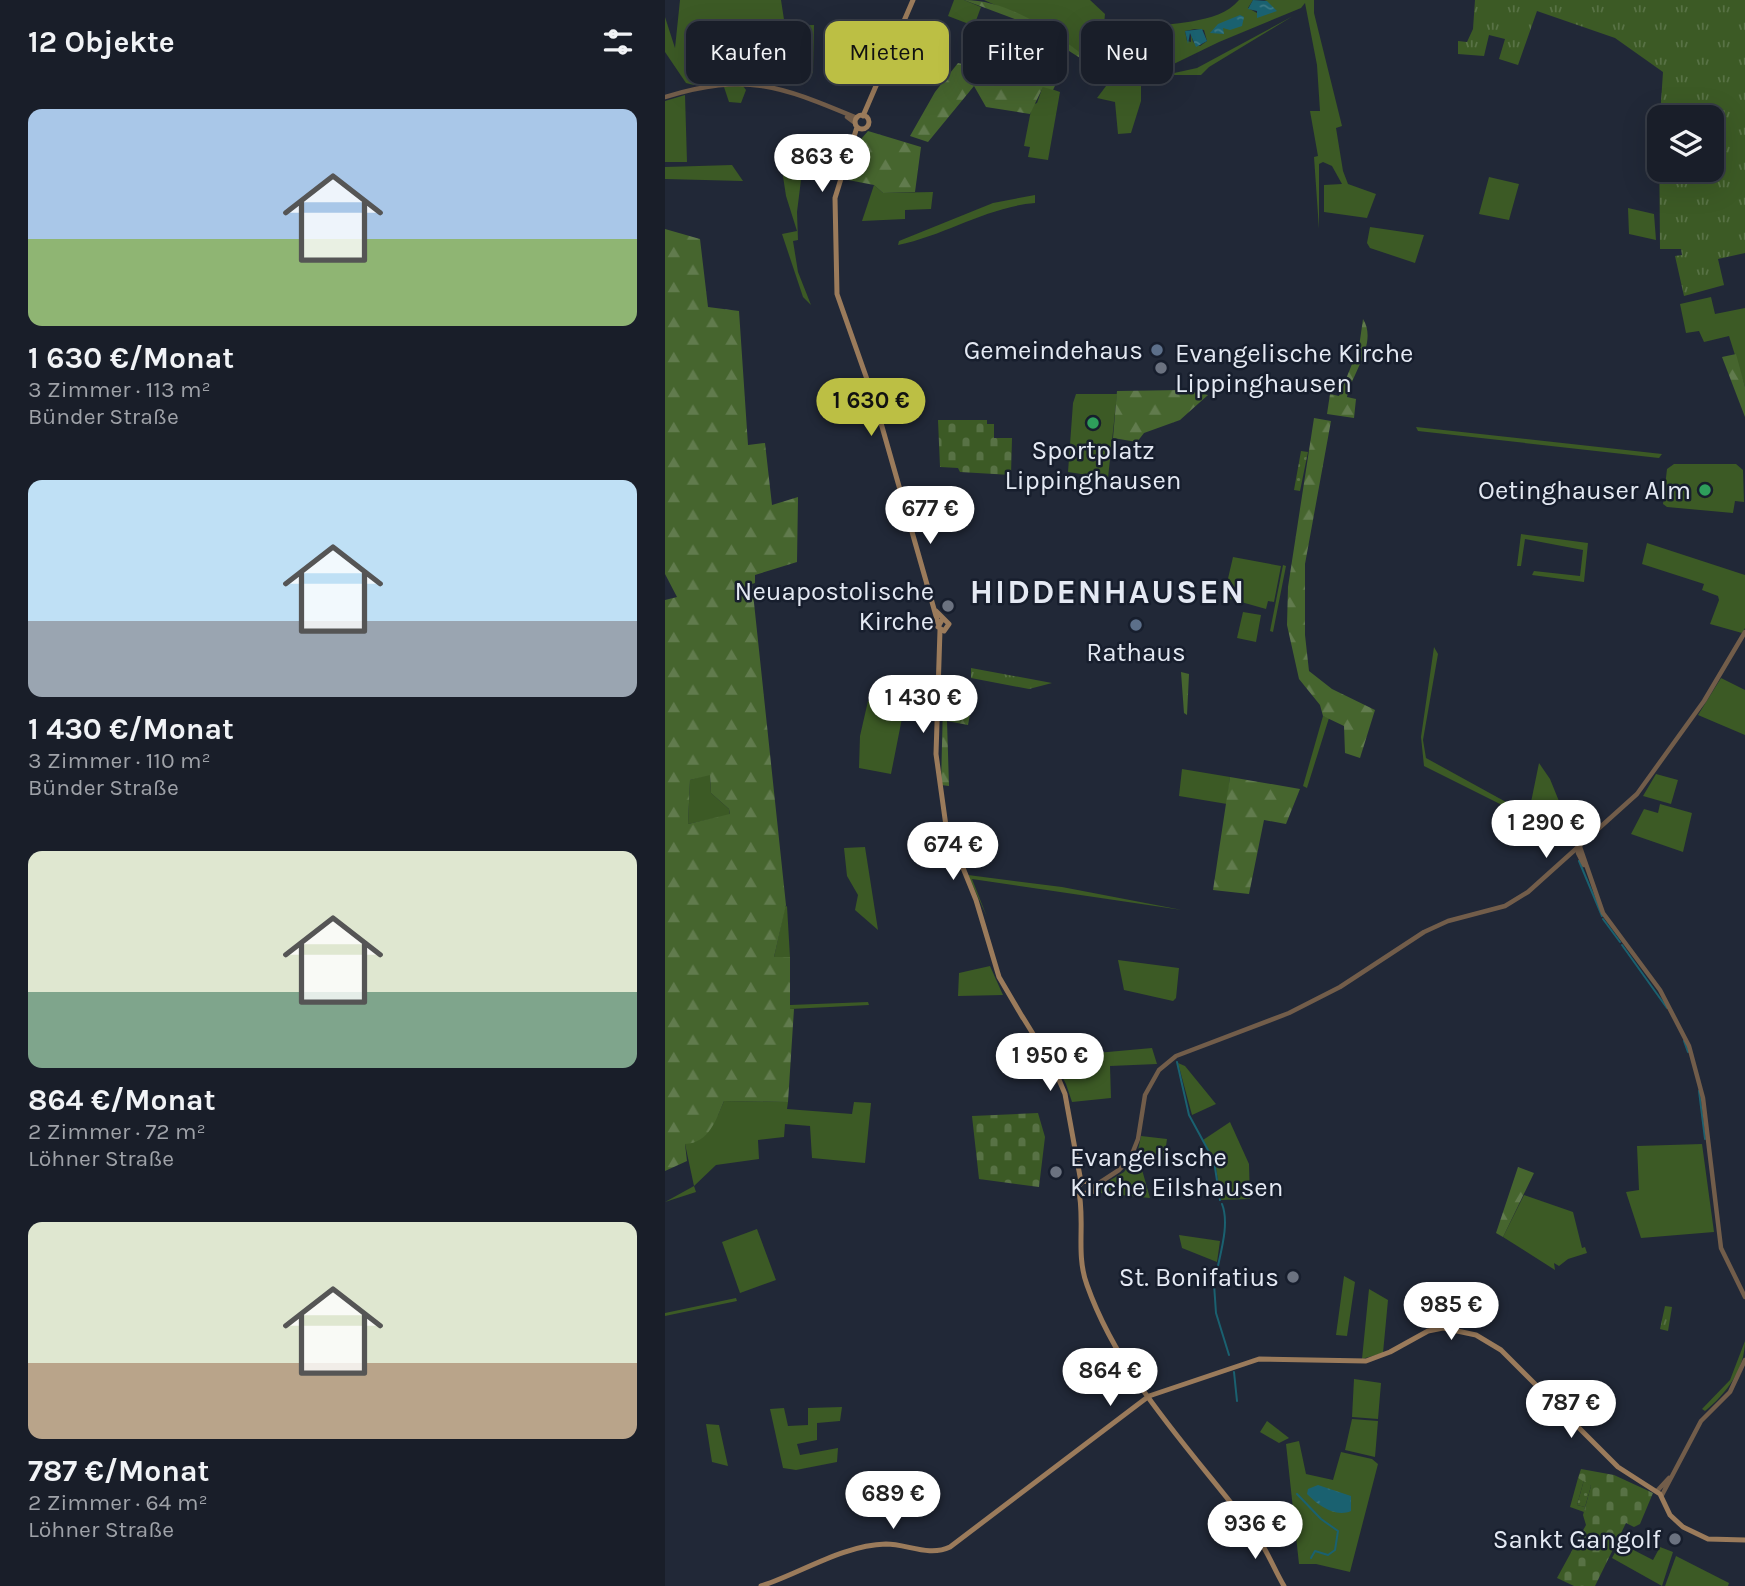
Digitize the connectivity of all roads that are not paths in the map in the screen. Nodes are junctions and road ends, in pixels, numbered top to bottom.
1 (913, 0) edge
2 (665, 97) edge
3 (860, 122) junction
4 (940, 621) junction
5 (942, 631) junction
6 (1745, 632) edge
7 (1580, 846) junction
8 (1088, 1183) junction
9 (1084, 1195) junction
10 (1745, 1297) edge
11 (1745, 1360) edge
12 (1149, 1396) junction
13 (1659, 1493) junction
14 (1745, 1542) edge
15 (761, 1586) edge
16 (1284, 1586) edge

1 - 3 main road
2 - 3 street
3 - 4 main road
4 - 5 main road
4 - 5 main road
5 - 8 main road
6 - 7 street
7 - 8 street
7 - 10 street
8 - 9 main road
8 - 9 main road
9 - 12 main road
11 - 13 street
12 - 13 main road
12 - 15 main road
12 - 16 main road
13 - 14 main road

